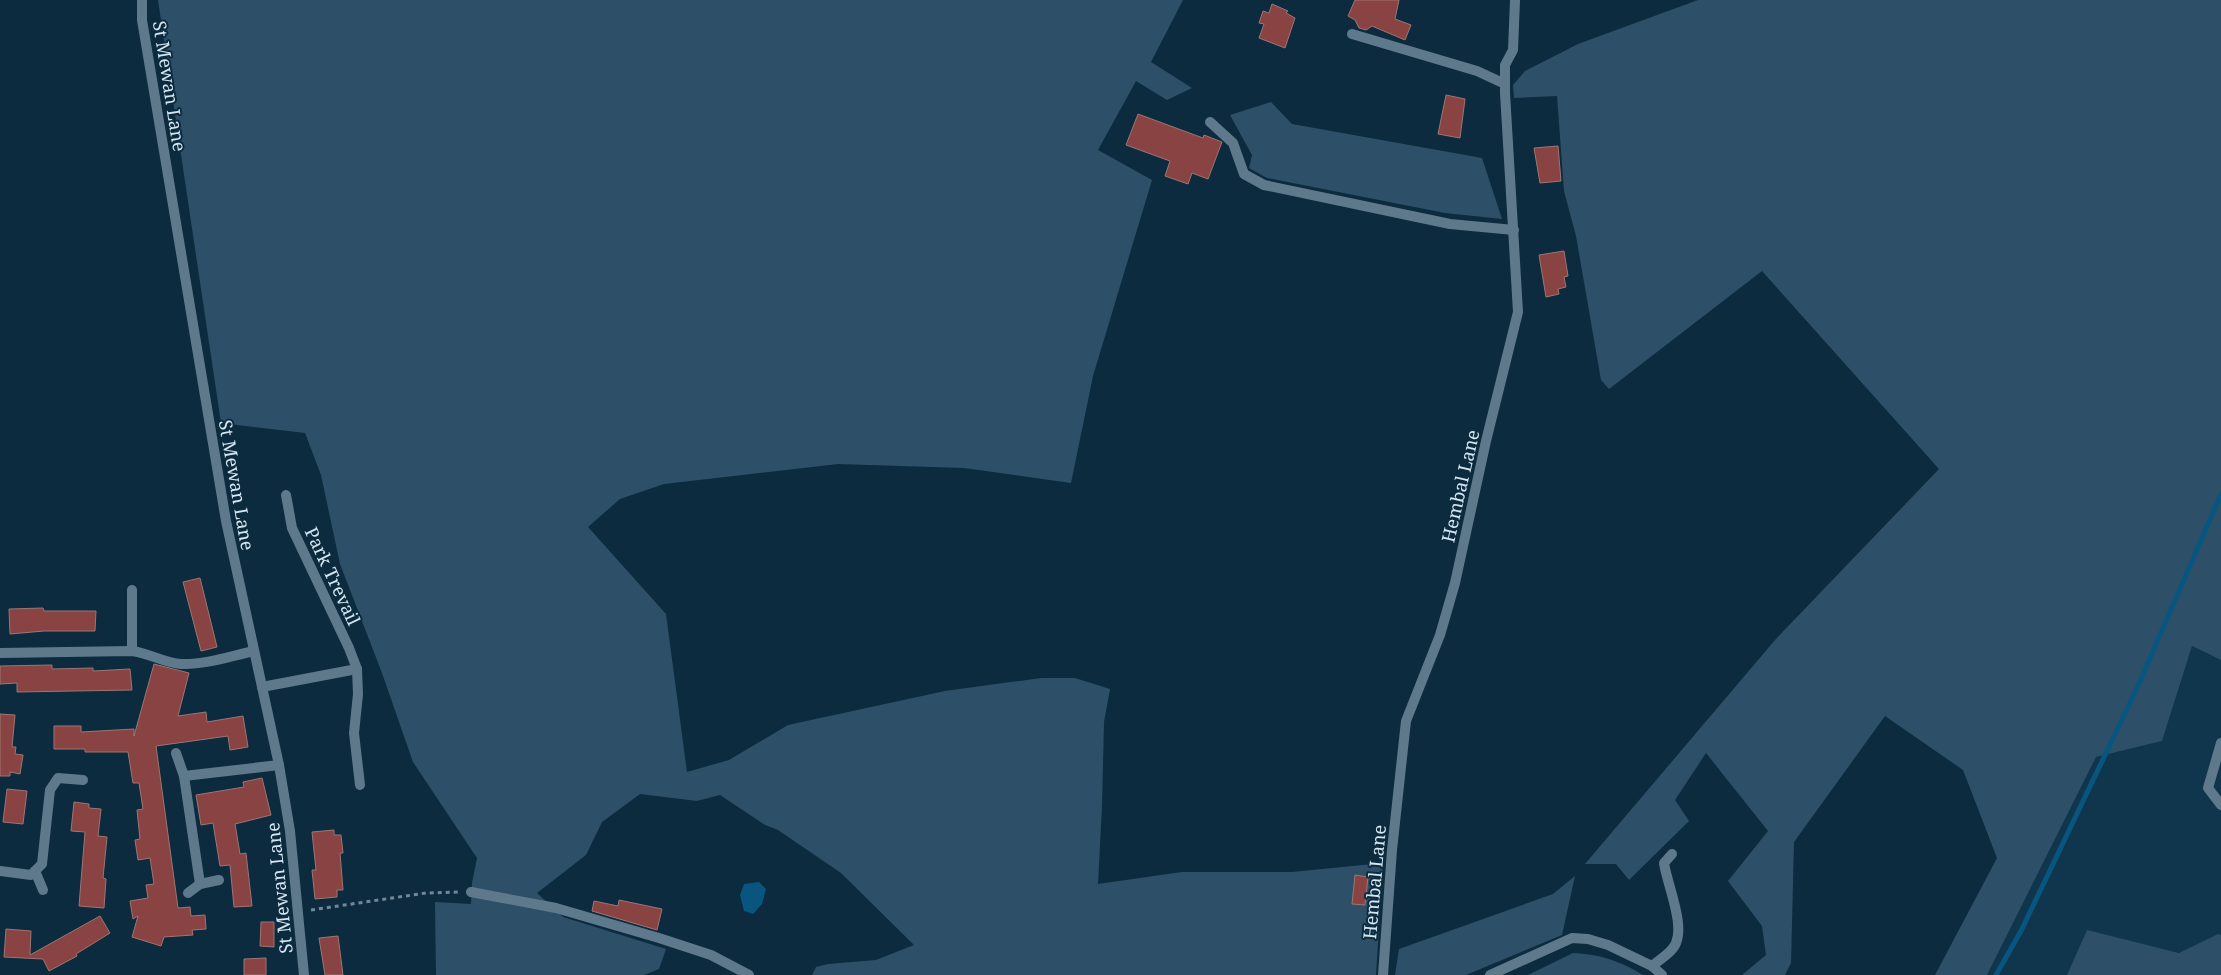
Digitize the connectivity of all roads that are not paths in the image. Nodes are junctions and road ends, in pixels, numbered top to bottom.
1 (142, 0) edge
2 (1515, 0) edge
3 (1352, 34) dead end
4 (1505, 84) junction
5 (1210, 122) dead end
6 (1514, 230) junction
7 (286, 495) dead end
8 (132, 590) dead end
9 (132, 651) junction
10 (254, 651) junction
11 (0, 653) edge
12 (357, 669) junction
13 (262, 687) junction
14 (2221, 743) edge
15 (176, 753) dead end
16 (279, 765) junction
17 (184, 776) junction
18 (83, 780) dead end
19 (360, 785) dead end
20 (2221, 805) edge
21 (1672, 854) dead end
22 (0, 871) edge
23 (35, 871) junction
24 (218, 880) dead end
25 (200, 884) junction
26 (43, 890) dead end
27 (471, 892) road end
28 (188, 893) dead end
29 (1652, 966) junction
30 (304, 975) edge
31 (749, 975) edge
32 (1383, 975) edge
33 (1490, 975) edge
34 (1662, 975) edge

1 - 10 street, St Mewan Lane
2 - 4 street, Hembal Lane
3 - 4 street
4 - 6 street, Hembal Lane
5 - 6 street
6 - 32 street, Hembal Lane
7 - 12 street, Park Trevail
8 - 9 street
9 - 10 street
9 - 11 street
10 - 13 street, St Mewan Lane
12 - 13 street
12 - 19 street, Park Trevail
13 - 16 street, St Mewan Lane
14 - 20 street
15 - 17 street
16 - 17 street
16 - 30 street, St Mewan Lane
17 - 25 street
18 - 23 street
21 - 29 street
22 - 23 street
23 - 26 street
24 - 25 street
25 - 28 street
27 - 31 street
29 - 33 street
29 - 34 street

